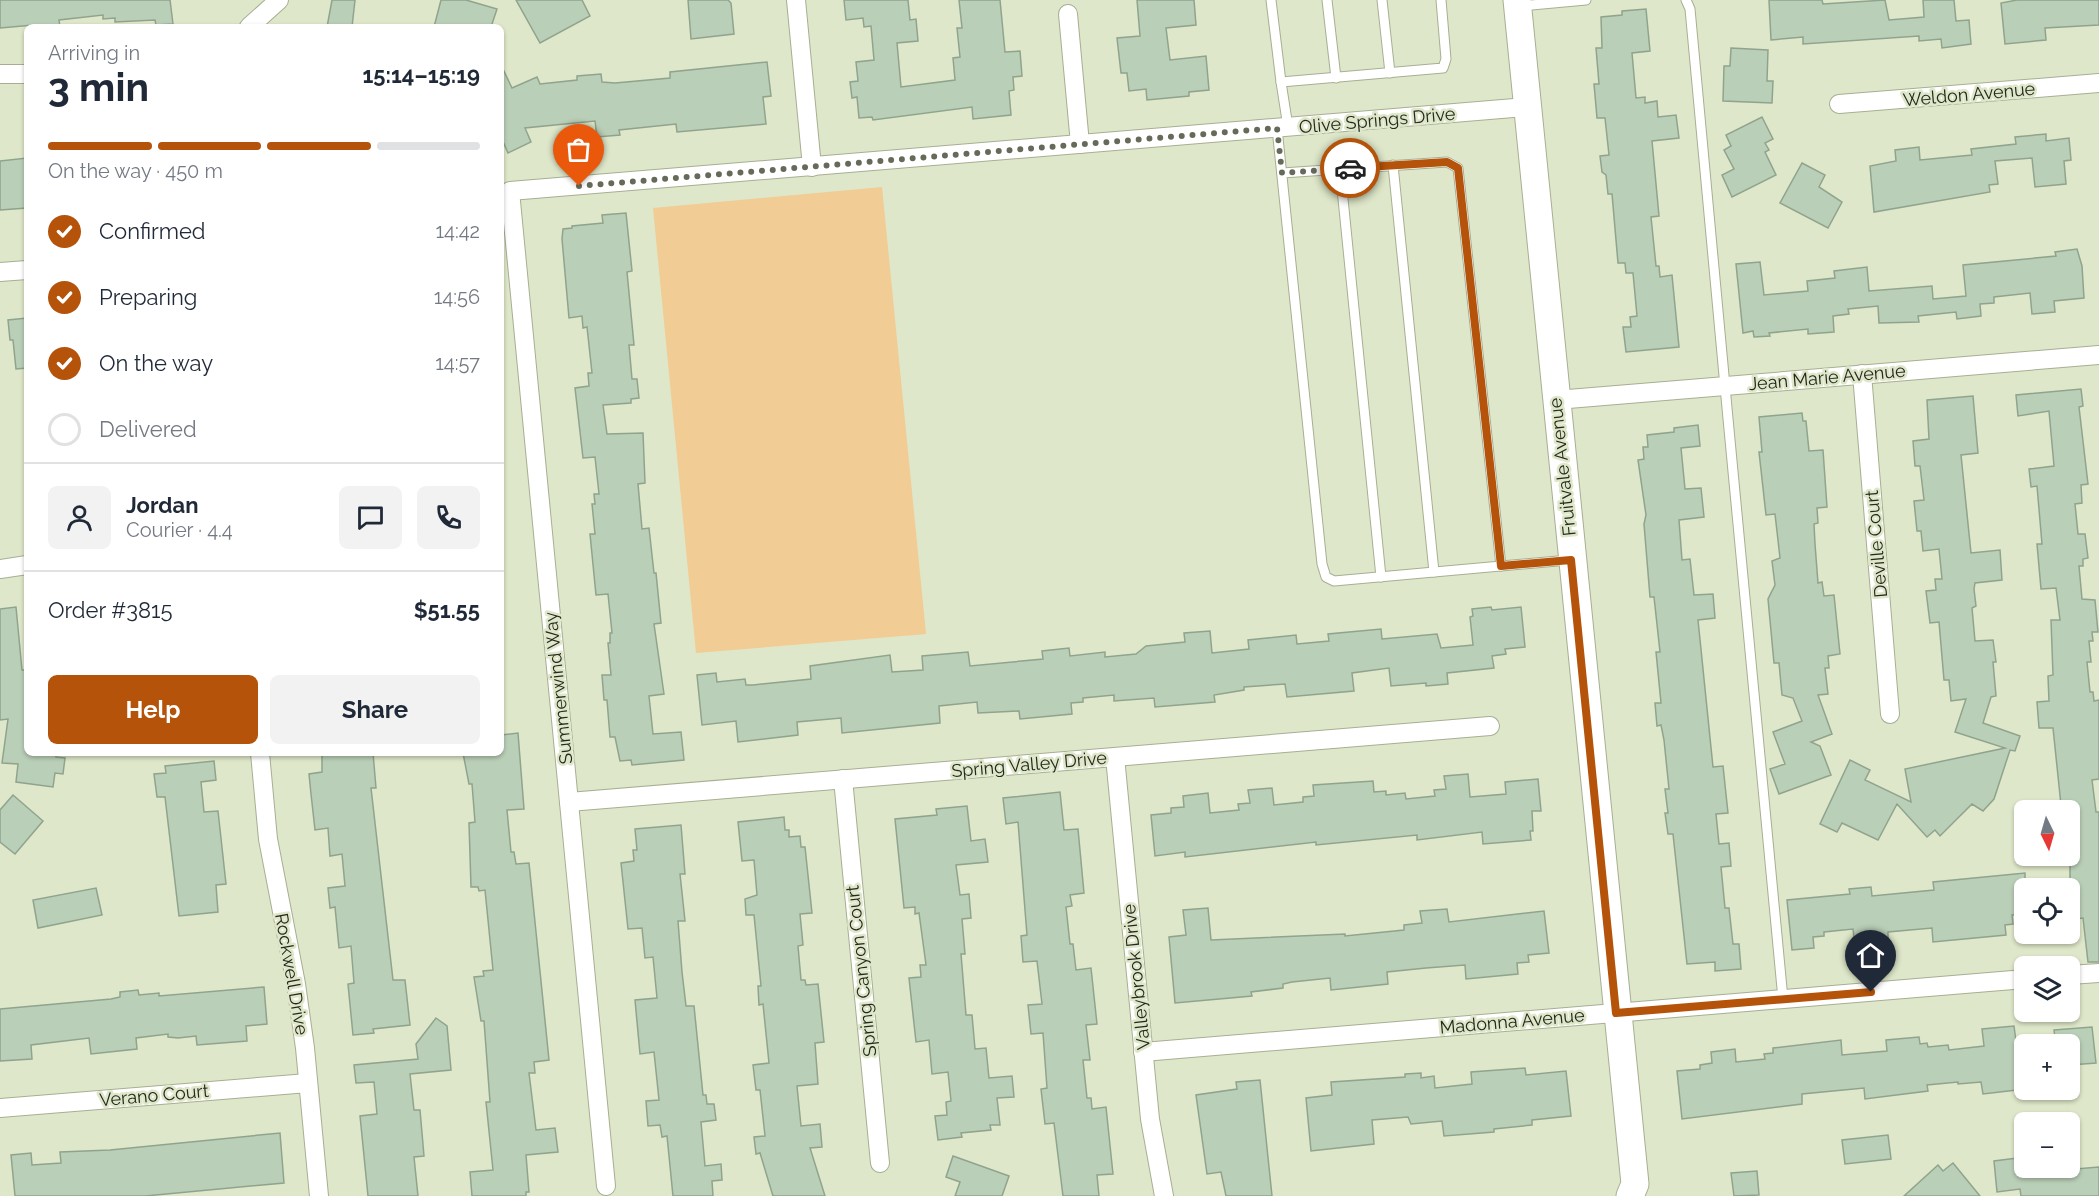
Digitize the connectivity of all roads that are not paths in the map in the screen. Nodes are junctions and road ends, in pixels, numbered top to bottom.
1 (279, 0) edge
2 (796, 0) edge
3 (1271, 0) edge
4 (1327, 0) edge
5 (1382, 0) edge
6 (1441, 0) edge
7 (1586, 0) edge
8 (1686, 0) edge
9 (1517, 3) edge
10 (1068, 14) dead end
11 (252, 24) edge
12 (1389, 73) junction
13 (0, 74) edge
14 (24, 74) edge
15 (1336, 78) junction
16 (1281, 82) junction
17 (2099, 83) edge
18 (1839, 104) dead end
19 (1527, 107) junction
20 (1283, 128) junction
21 (1080, 144) junction
22 (1393, 165) junction
23 (812, 166) junction
24 (1340, 169) junction
25 (1282, 173) junction
26 (510, 191) joint
27 (24, 270) edge
28 (0, 272) edge
29 (2099, 355) edge
30 (1862, 374) junction
31 (1725, 386) junction
32 (1556, 400) junction
33 (1571, 560) junction
34 (24, 565) edge
35 (1501, 566) junction
36 (0, 568) edge
37 (1434, 572) junction
38 (1381, 577) junction
39 (1890, 714) dead end
40 (1490, 726) dead end
41 (260, 756) edge
42 (1115, 757) junction
43 (843, 779) junction
44 (569, 802) junction
45 (2099, 973) edge
46 (2080, 974) edge
47 (2014, 980) edge
48 (1783, 999) junction
49 (1616, 1013) junction
50 (1143, 1052) junction
51 (308, 1083) junction
52 (0, 1108) edge
53 (880, 1163) dead end
54 (606, 1185) dead end
55 (1637, 1192) edge
56 (320, 1196) edge
57 (1164, 1196) edge

1 - 11 street
2 - 23 street
3 - 16 lane
4 - 15 lane
5 - 12 lane
6 - 12 lane
7 - 9 lane
8 - 31 lane
9 - 19 main road, Fruitvale Avenue
10 - 21 street
12 - 15 lane
13 - 14 street
15 - 16 lane
16 - 20 lane
17 - 18 street, Weldon Avenue
19 - 20 street, Olive Springs Drive
19 - 32 main road, Fruitvale Avenue
20 - 21 street, Olive Springs Drive
20 - 25 lane
21 - 23 street, Olive Springs Drive
22 - 24 lane
22 - 35 lane
22 - 37 lane
23 - 26 street, Olive Springs Drive
24 - 25 lane
24 - 38 lane
25 - 38 lane
26 - 44 street, Summerwind Way
27 - 28 street
29 - 30 street, Jean Marie Avenue
30 - 31 street, Jean Marie Avenue
30 - 39 street, Deville Court
31 - 32 street, Jean Marie Avenue
31 - 48 lane
32 - 33 main road, Fruitvale Avenue
33 - 35 lane
33 - 49 main road, Fruitvale Avenue
34 - 36 street
35 - 37 lane
37 - 38 lane
40 - 42 street, Spring Valley Drive
41 - 51 street, Rockwell Drive
42 - 43 street, Spring Valley Drive
42 - 50 street, Valleybrook Drive
43 - 44 street, Spring Valley Drive
43 - 53 street, Spring Canyon Court
44 - 54 street, Summerwind Way
45 - 46 street
47 - 48 street, Madonna Avenue
48 - 49 street, Madonna Avenue
49 - 50 street, Madonna Avenue
49 - 55 main road, Fruitvale Avenue
50 - 57 street, Valleybrook Drive
51 - 52 street, Verano Court
51 - 56 street, Rockwell Drive

